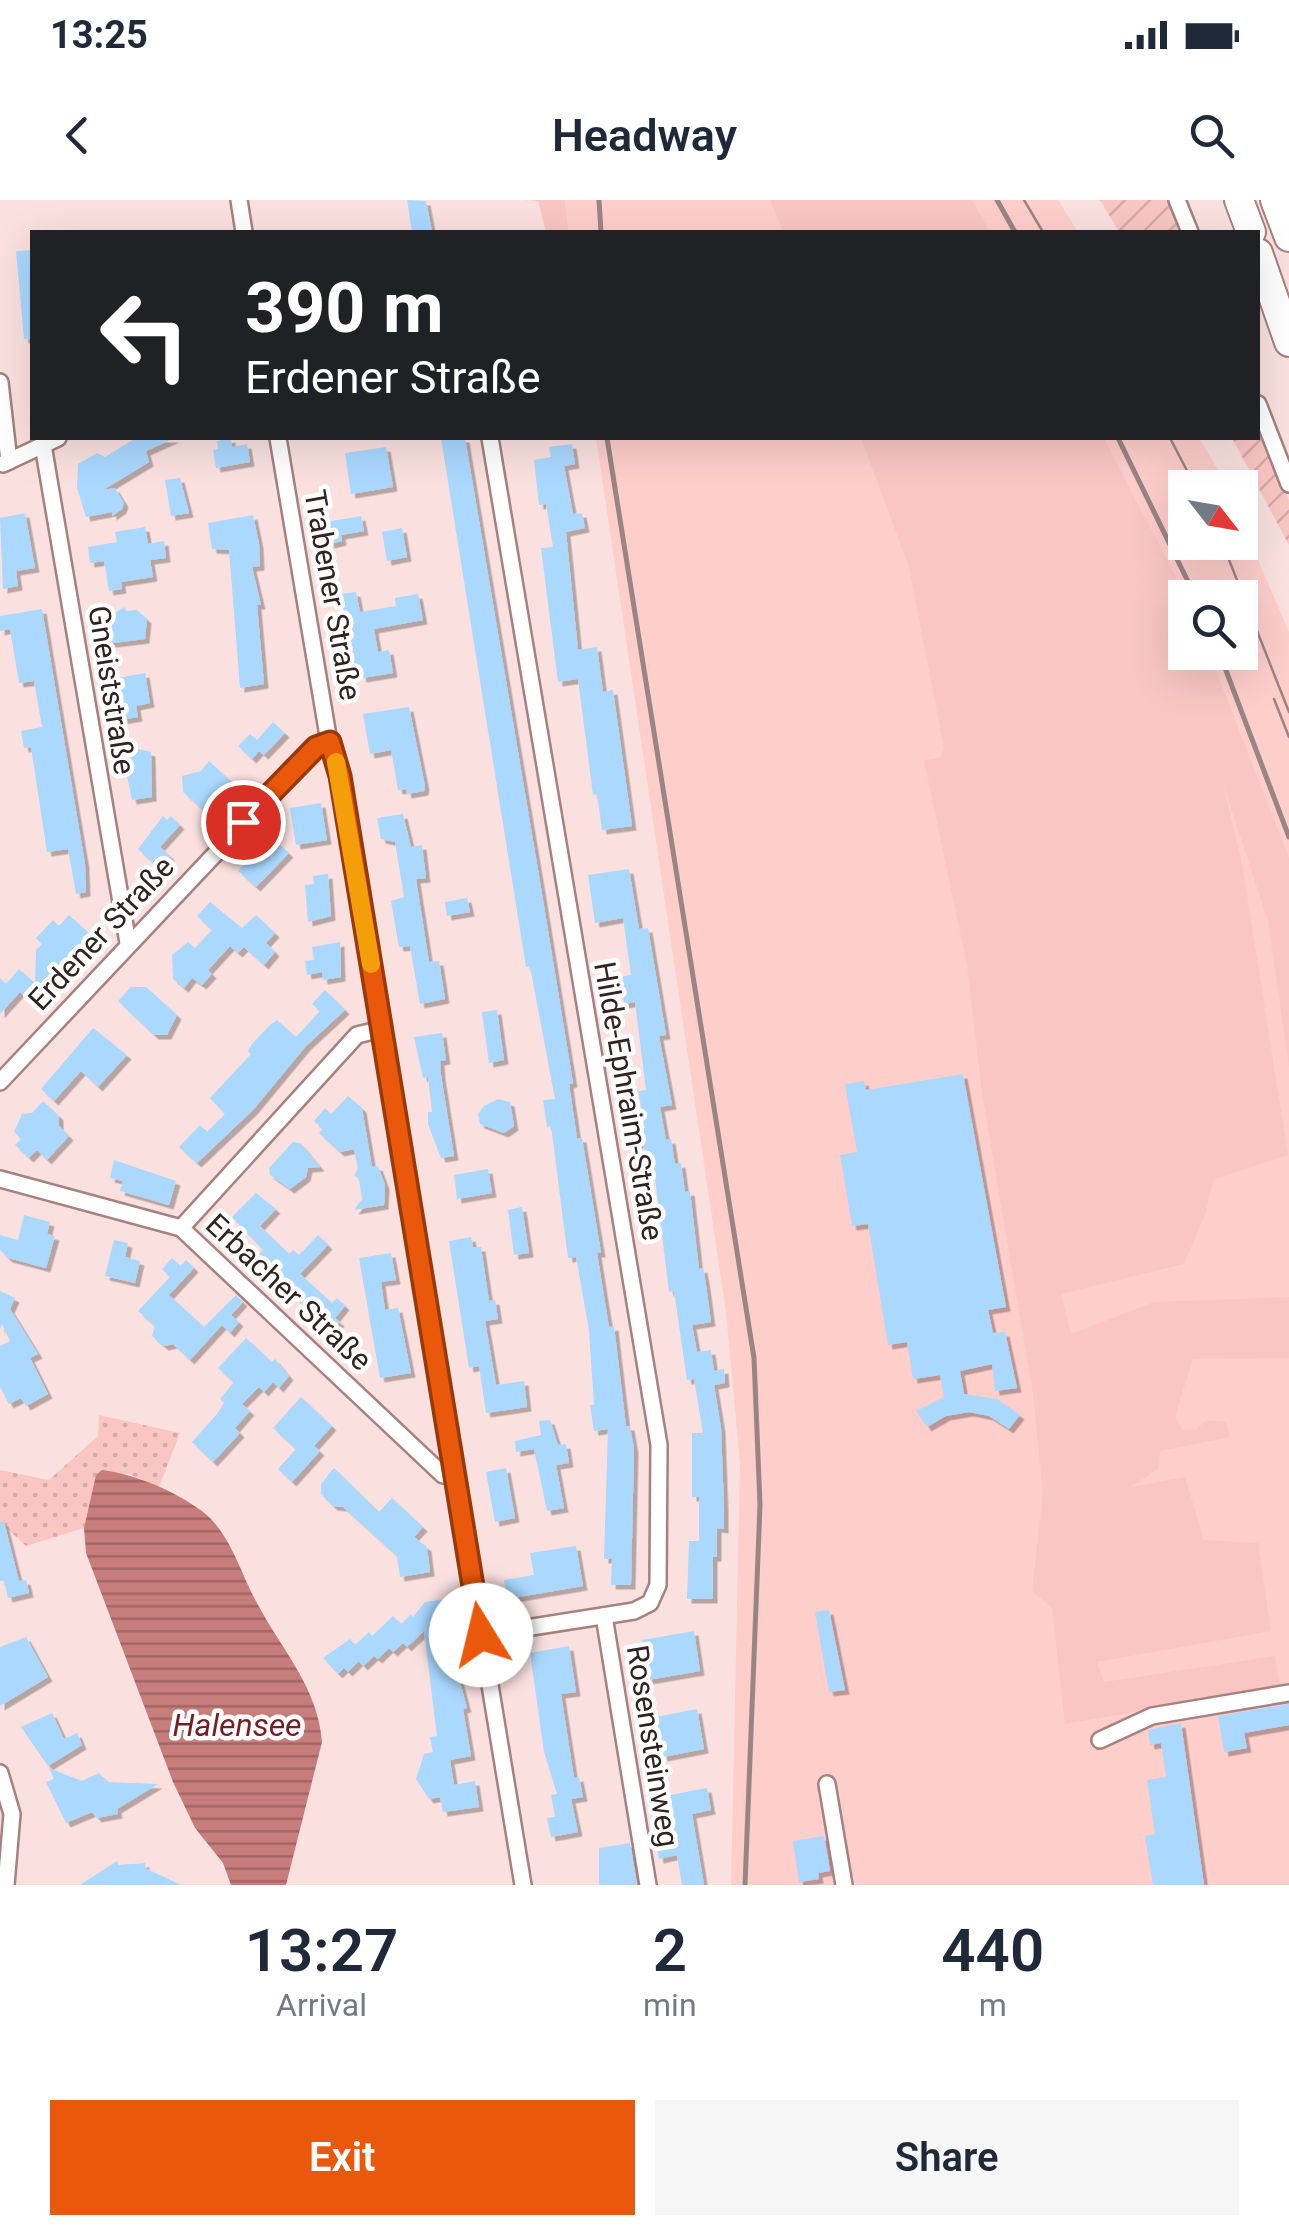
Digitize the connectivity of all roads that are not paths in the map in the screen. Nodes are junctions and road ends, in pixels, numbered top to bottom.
1 (239, 200) edge
2 (1178, 200) edge
3 (1239, 200) edge
4 (1274, 200) edge
5 (244, 230) edge
6 (1189, 230) edge
7 (1250, 230) edge
8 (1289, 236) edge
9 (1260, 255) edge
10 (1260, 256) edge
11 (1289, 326) edge
12 (1289, 342) edge
13 (0, 382) edge
14 (1260, 409) edge
15 (54, 440) edge
16 (278, 440) edge
17 (490, 440) edge
18 (43, 445) junction
19 (4, 463) edge
20 (1289, 484) edge
21 (330, 742) junction
22 (128, 943) junction
23 (382, 1030) junction
24 (0, 1082) edge
25 (0, 1179) edge
26 (181, 1228) junction
27 (456, 1474) junction
28 (604, 1616) junction
29 (481, 1635) junction
30 (1289, 1693) edge
31 (1100, 1740) dead end
32 (0, 1773) edge
33 (827, 1784) dead end
34 (6, 1885) edge
35 (523, 1885) edge
36 (648, 1885) edge
37 (844, 1885) edge

1 - 5 street
2 - 6 street
3 - 7 highway
4 - 8 highway
9 - 11 highway
10 - 12 highway
13 - 19 street
14 - 20 street
15 - 18 street
16 - 21 street, Trabener Straße
17 - 28 street, Hilde-Ephraim-Straße
18 - 19 street
18 - 22 street, Gneiststraße
21 - 22 street, Erdener Straße
21 - 23 street, Trabener Straße
22 - 24 street, Erdener Straße
23 - 26 street
23 - 27 street, Trabener Straße
25 - 26 street, Erbacher Straße
26 - 27 street, Erbacher Straße
27 - 29 street, Trabener Straße
28 - 29 street, Hilde-Ephraim-Straße
28 - 36 street, Rosensteinweg
29 - 35 street, Trabener Straße
30 - 31 street
32 - 34 street
33 - 37 street

